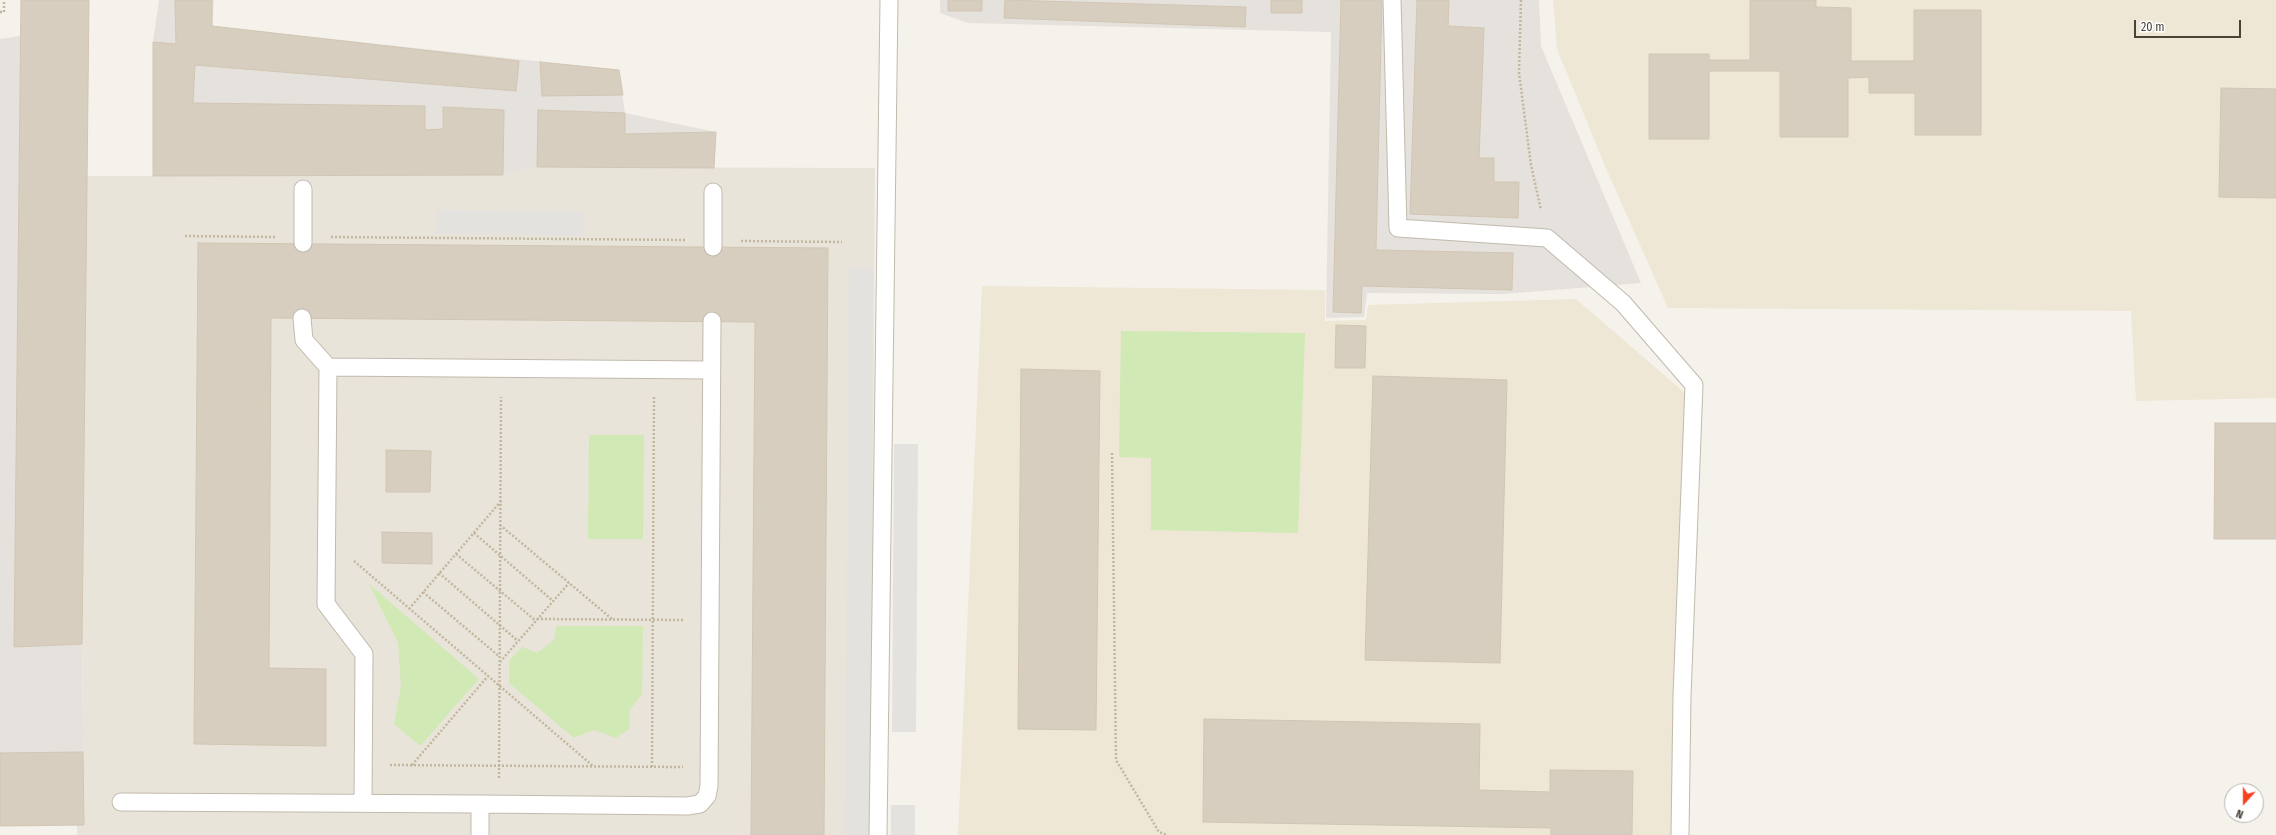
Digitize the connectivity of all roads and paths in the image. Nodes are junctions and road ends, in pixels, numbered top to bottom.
1 (4, 0) edge
2 (889, 0) edge
3 (1392, 0) edge
4 (1521, 0) edge
5 (0, 12) edge
6 (303, 189) dead end
7 (713, 192) dead end
8 (185, 236) dead end
9 (1547, 238) junction
10 (303, 240) junction
11 (842, 242) dead end
12 (713, 244) junction
13 (302, 318) dead end
14 (712, 322) dead end
15 (328, 367) junction
16 (502, 368) junction
17 (654, 369) junction
18 (712, 370) junction
19 (1112, 453) dead end
20 (501, 501) junction
21 (500, 525) junction
22 (474, 533) junction
23 (327, 538) junction
24 (456, 554) junction
25 (500, 556) junction
26 (439, 574) junction
27 (569, 583) junction
28 (500, 591) junction
29 (423, 592) junction
30 (553, 601) junction
31 (409, 608) junction
32 (536, 620) junction
33 (612, 620) junction
34 (653, 620) junction
35 (710, 620) junction
36 (500, 626) junction
37 (518, 641) junction
38 (500, 657) junction
39 (500, 662) junction
40 (488, 676) junction
41 (500, 686) junction
42 (363, 765) junction
43 (412, 765) junction
44 (499, 765) junction
45 (593, 766) junction
46 (652, 767) junction
47 (709, 767) junction
48 (122, 802) dead end
49 (363, 803) junction
50 (480, 804) junction
51 (499, 805) junction
52 (480, 835) edge
53 (878, 835) edge
54 (1167, 835) edge
55 (1680, 835) edge

1 - 5 path
2 - 53 lane
3 - 9 lane
4 - 9 path
6 - 10 lane
7 - 12 lane
8 - 10 path
9 - 55 lane
10 - 12 path
11 - 12 path
13 - 15 lane
14 - 18 lane
15 - 16 lane
15 - 23 lane
16 - 17 lane
16 - 20 path
17 - 18 lane
17 - 34 path
18 - 35 lane
19 - 54 path
20 - 21 path
20 - 22 path
21 - 25 path
21 - 27 path
22 - 24 path
22 - 25 path
23 - 31 path
23 - 42 lane
24 - 26 path
24 - 28 path
25 - 28 path
25 - 30 path
26 - 29 path
26 - 36 path
27 - 30 path
27 - 33 path
28 - 32 path
28 - 36 path
29 - 31 path
29 - 38 path
30 - 32 path
31 - 40 path
32 - 33 path
32 - 37 path
33 - 34 path
34 - 35 path
34 - 46 path
35 - 47 lane
36 - 37 path
36 - 38 path
37 - 39 path
38 - 39 path
39 - 41 path
40 - 41 path
40 - 43 path
41 - 44 path
41 - 45 path
42 - 43 path
42 - 49 lane
43 - 44 path
44 - 45 path
44 - 51 path
45 - 46 path
46 - 47 path
47 - 51 lane
48 - 49 lane
49 - 50 lane
50 - 51 lane
50 - 52 lane

